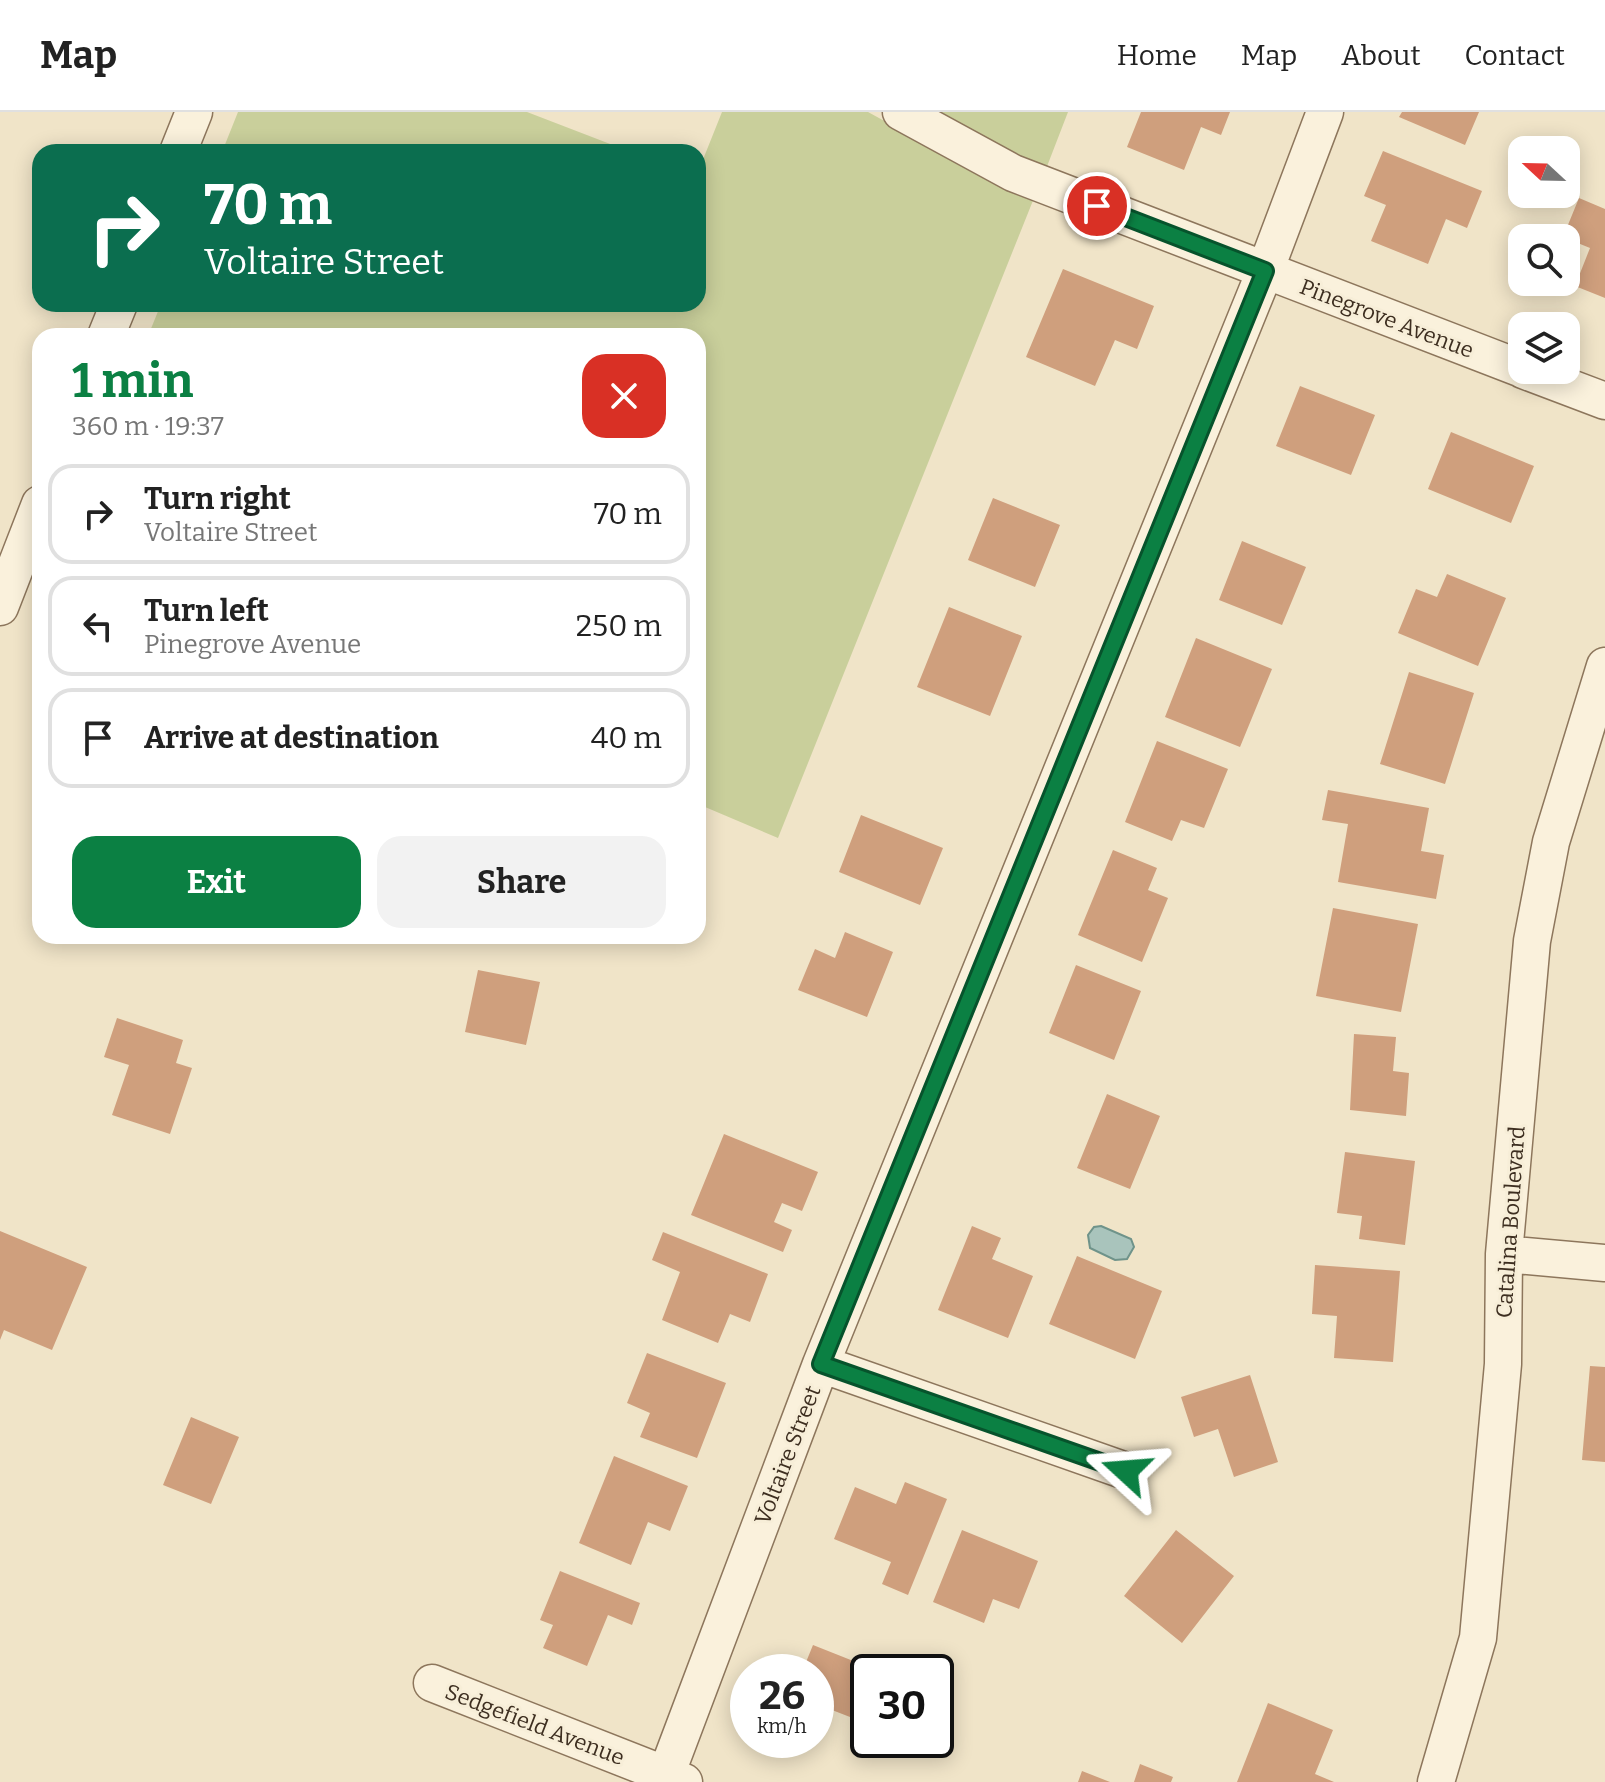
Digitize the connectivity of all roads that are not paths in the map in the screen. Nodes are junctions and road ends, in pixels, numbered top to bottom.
1 (194, 112) edge
2 (901, 112) edge
3 (1325, 112) edge
4 (181, 144) edge
5 (1265, 271) junction
6 (1508, 364) edge
7 (1560, 384) edge
8 (1605, 401) edge
9 (32, 525) edge
10 (0, 607) edge
11 (1605, 666) edge
12 (1598, 708) edge
13 (1504, 1254) junction
14 (1605, 1263) edge
15 (821, 1364) junction
16 (1126, 1471) dead end
17 (432, 1683) dead end
18 (675, 1778) edge
19 (1436, 1782) edge

1 - 4 street
2 - 5 street, Pinegrove Avenue
3 - 5 street, Voltaire Street
5 - 6 street, Pinegrove Avenue
5 - 15 street, Voltaire Street
7 - 8 street, Pinegrove Avenue
9 - 10 street
11 - 12 street, Catalina Boulevard
12 - 13 street, Catalina Boulevard
13 - 14 street
13 - 19 street, Catalina Boulevard
15 - 16 street
15 - 18 street, Voltaire Street
17 - 18 street, Sedgefield Avenue

